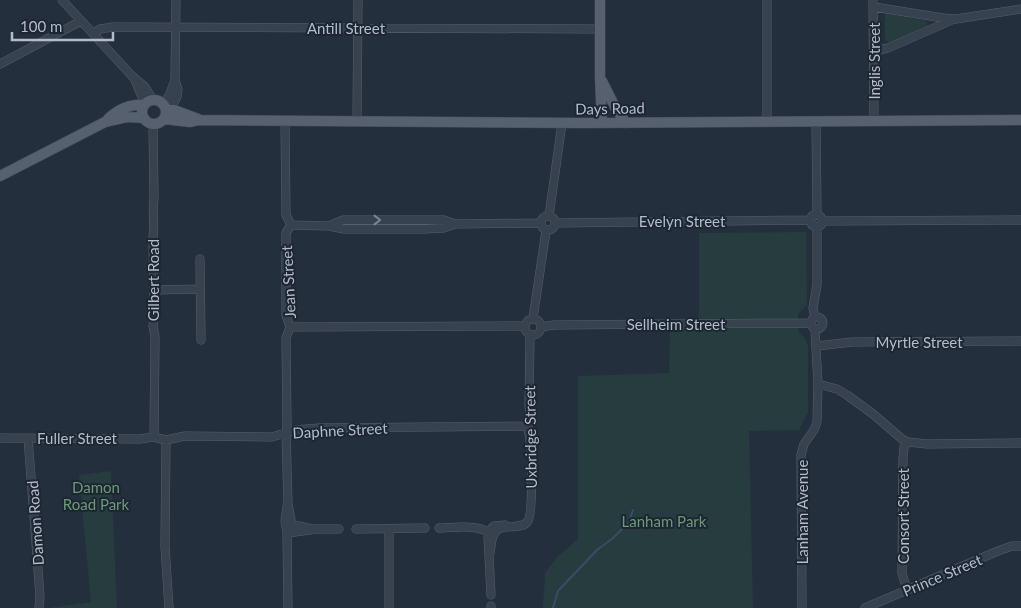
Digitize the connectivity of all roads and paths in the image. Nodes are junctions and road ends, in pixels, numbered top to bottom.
1 (62, 0) edge
2 (176, 0) edge
3 (358, 0) edge
4 (600, 0) edge
5 (767, 0) edge
6 (874, 3) edge
7 (1021, 9) edge
8 (930, 17) junction
9 (956, 19) junction
10 (82, 21) junction
11 (176, 27) junction
12 (358, 28) junction
13 (600, 29) junction
14 (931, 30) junction
15 (93, 34) junction
16 (875, 51) junction
17 (0, 64) edge
18 (600, 78) junction
19 (147, 103) junction
20 (165, 110) junction
21 (358, 120) junction
22 (1021, 120) edge
23 (148, 121) junction
24 (285, 121) junction
25 (874, 121) junction
26 (105, 122) junction
27 (768, 122) junction
28 (816, 122) junction
29 (562, 123) junction
30 (602, 123) junction
31 (626, 123) junction
32 (0, 176) edge
33 (549, 216) junction
34 (820, 218) junction
35 (810, 220) junction
36 (1021, 220) edge
37 (540, 223) junction
38 (555, 223) junction
39 (291, 225) junction
40 (817, 227) junction
41 (546, 231) junction
42 (200, 259) dead end
43 (199, 289) junction
44 (154, 290) junction
45 (533, 318) junction
46 (813, 323) junction
47 (524, 326) junction
48 (290, 327) junction
49 (541, 327) junction
50 (530, 335) junction
51 (201, 340) dead end
52 (1021, 341) edge
53 (817, 346) junction
54 (818, 384) junction
55 (528, 426) junction
56 (286, 433) junction
57 (154, 437) junction
58 (0, 438) edge
59 (28, 438) junction
60 (166, 440) junction
61 (908, 442) junction
62 (1021, 443) edge
63 (288, 528) junction
64 (425, 528) dead end
65 (439, 528) dead end
66 (339, 529) dead end
67 (356, 529) dead end
68 (389, 529) junction
69 (491, 533) junction
70 (1021, 546) edge
71 (907, 590) junction
72 (491, 594) dead end
73 (39, 608) edge
74 (169, 608) edge
75 (288, 608) edge
76 (390, 608) edge
77 (802, 608) edge
78 (865, 608) edge

1 - 10 street
2 - 11 street
3 - 12 street
4 - 13 main road
5 - 27 street
6 - 8 street
6 - 16 street, Inglis Street
7 - 9 street
8 - 9 street
8 - 14 street
9 - 14 street
10 - 15 street
10 - 17 street
11 - 12 street, Antill Street
11 - 15 street, Antill Street
11 - 20 street
12 - 13 street, Antill Street
12 - 21 street
13 - 18 main road
14 - 16 street
15 - 19 street
16 - 25 street, Inglis Street
18 - 30 main road
18 - 31 main road
19 - 20 main road
19 - 23 main road
19 - 26 main road
20 - 23 main road
20 - 24 main road, Days Road
21 - 24 main road, Days Road
21 - 29 main road, Days Road
22 - 25 main road, Days Road
23 - 26 main road
23 - 44 street, Gilbert Road
24 - 39 street, Jean Street
25 - 28 main road, Days Road
26 - 32 main road
27 - 28 main road, Days Road
27 - 31 main road, Days Road
28 - 34 street
29 - 30 main road, Days Road
29 - 33 street
30 - 31 main road, Days Road
33 - 37 street
33 - 38 street
34 - 35 street
34 - 36 street
34 - 40 street
35 - 38 street, Evelyn Street
35 - 40 street
37 - 39 street
37 - 41 street
38 - 41 street
39 - 48 street, Jean Street
40 - 46 street, Lanham Avenue
41 - 45 street
42 - 43 street
43 - 44 street
43 - 51 street
44 - 57 street, Gilbert Road
45 - 47 street
45 - 49 street
46 - 49 street, Sellheim Street
46 - 53 street, Lanham Avenue
47 - 48 street
47 - 50 street
48 - 56 street, Jean Street
49 - 50 street
50 - 55 street, Uxbridge Street
52 - 53 street, Myrtle Street
53 - 54 street, Lanham Avenue
54 - 61 street
54 - 77 street, Lanham Avenue
55 - 56 street, Daphne Street
55 - 69 street, Uxbridge Street
56 - 60 street, Daphne Street
56 - 63 street, Jean Street
57 - 59 street, Fuller Street
57 - 60 street, Daphne Street
58 - 59 street, Fuller Street
59 - 73 street, Damon Road
60 - 74 street
61 - 62 street
61 - 71 street, Consort Street
63 - 66 street
63 - 75 street, Jean Street
64 - 68 street
65 - 69 street, Uxbridge Street
67 - 68 street
68 - 76 street
69 - 72 street
70 - 71 street, Prince Street
71 - 78 street, Prince Street

